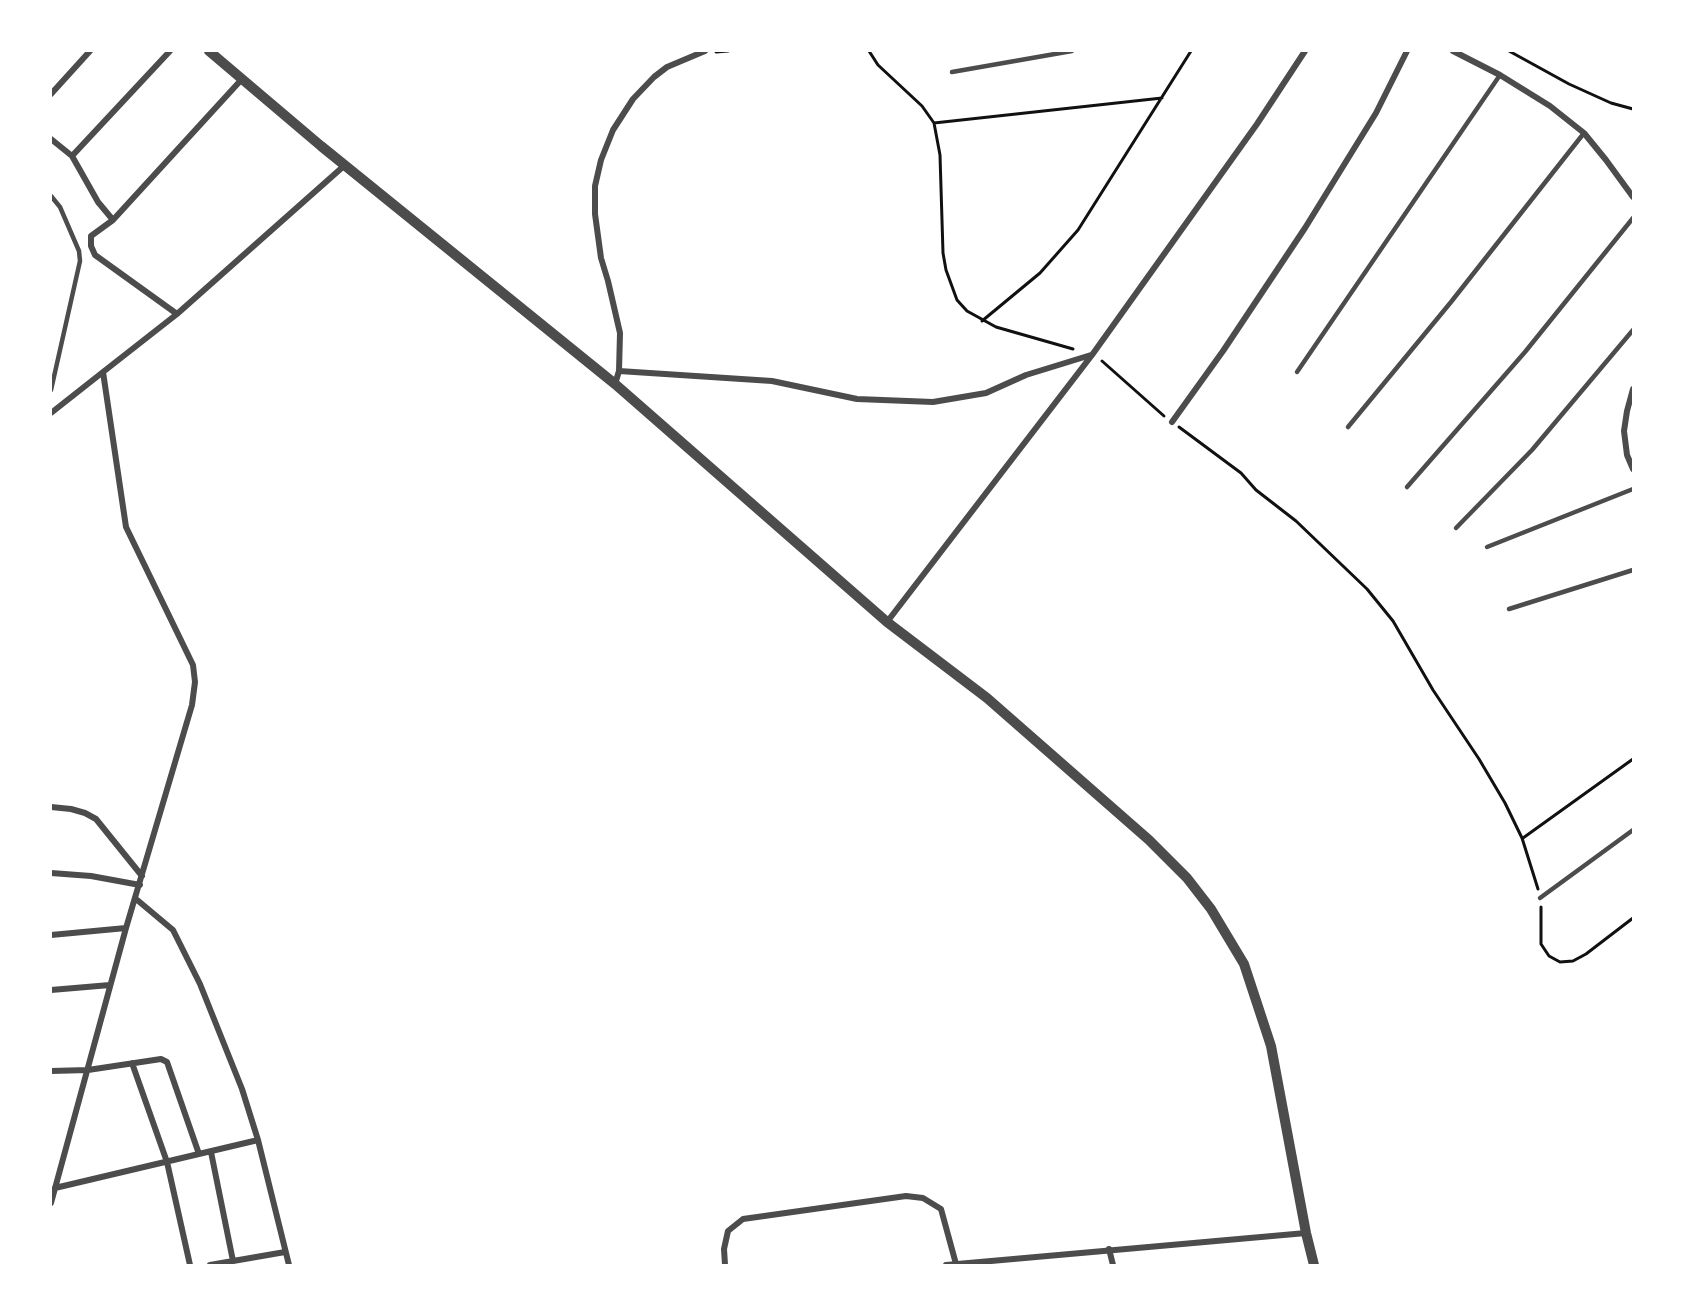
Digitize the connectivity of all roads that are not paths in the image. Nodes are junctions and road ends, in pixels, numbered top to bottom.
1 (90, 51) edge
2 (170, 51) edge
3 (209, 51) edge
4 (705, 51) edge
5 (1072, 51) edge
6 (1305, 51) edge
7 (1407, 51) edge
8 (1453, 51) edge
9 (952, 72) dead end
10 (1500, 75) junction
11 (242, 79) junction
12 (51, 94) edge
13 (1584, 134) junction
14 (51, 139) edge
15 (72, 156) junction
16 (345, 165) junction
17 (51, 196) edge
18 (1633, 197) edge
19 (1633, 218) edge
20 (113, 220) junction
21 (91, 246) junction
22 (79, 251) junction
23 (177, 314) junction
24 (1633, 330) edge
25 (1092, 355) junction
26 (619, 371) junction
27 (103, 372) junction
28 (1297, 372) dead end
29 (615, 384) junction
30 (1633, 389) edge
31 (51, 390) edge
32 (51, 413) edge
33 (1172, 422) road end
34 (1348, 427) dead end
35 (1633, 469) edge
36 (1407, 488) dead end
37 (1633, 489) edge
38 (1456, 528) dead end
39 (1487, 548) dead end
40 (1633, 570) edge
41 (1509, 609) dead end
42 (887, 622) junction
43 (51, 807) edge
44 (1633, 830) edge
45 (51, 873) edge
46 (142, 876) junction
47 (140, 885) junction
48 (1540, 898) road end
49 (136, 899) junction
50 (126, 928) junction
51 (51, 935) edge
52 (110, 985) junction
53 (51, 990) edge
54 (132, 1063) junction
55 (88, 1070) junction
56 (51, 1071) edge
57 (258, 1140) junction
58 (210, 1152) junction
59 (199, 1154) junction
60 (168, 1162) junction
61 (55, 1188) junction
62 (51, 1203) edge
63 (1306, 1233) junction
64 (1109, 1249) junction
65 (285, 1252) junction
66 (232, 1261) junction
67 (1016, 1262) edge
68 (956, 1264) edge
69 (190, 1265) edge
70 (210, 1265) edge
71 (288, 1265) edge
72 (726, 1265) edge
73 (946, 1265) edge
74 (1113, 1265) edge
75 (1314, 1265) edge

1 - 12 street
2 - 15 street
3 - 11 street
4 - 26 street
5 - 9 lane
6 - 25 street
7 - 33 street
8 - 10 street
10 - 13 street
10 - 28 lane
11 - 16 street
11 - 20 street
13 - 18 street
13 - 34 lane
14 - 15 street
15 - 20 street
16 - 23 street
16 - 29 street
17 - 22 lane
19 - 36 lane
20 - 21 street
21 - 22 lane
21 - 23 street
22 - 31 lane
23 - 27 street
24 - 38 lane
25 - 26 street
25 - 42 street
26 - 29 street
27 - 32 street
27 - 46 street
29 - 42 street
30 - 35 street
37 - 39 lane
40 - 41 lane
42 - 63 street
43 - 46 street
44 - 48 lane
45 - 47 street
46 - 47 street
47 - 49 street
49 - 50 street
49 - 57 street
50 - 51 street
50 - 52 street
52 - 53 street
52 - 55 street
54 - 55 street
54 - 59 street
54 - 60 street
55 - 56 street
55 - 61 street
57 - 58 street
57 - 65 street
58 - 59 street
58 - 66 street
59 - 60 street
60 - 61 street
60 - 69 street
61 - 62 street
63 - 64 street
63 - 75 street
64 - 67 street
64 - 74 street
65 - 66 street
65 - 71 street
66 - 70 street
67 - 68 street
68 - 72 street
68 - 73 street

